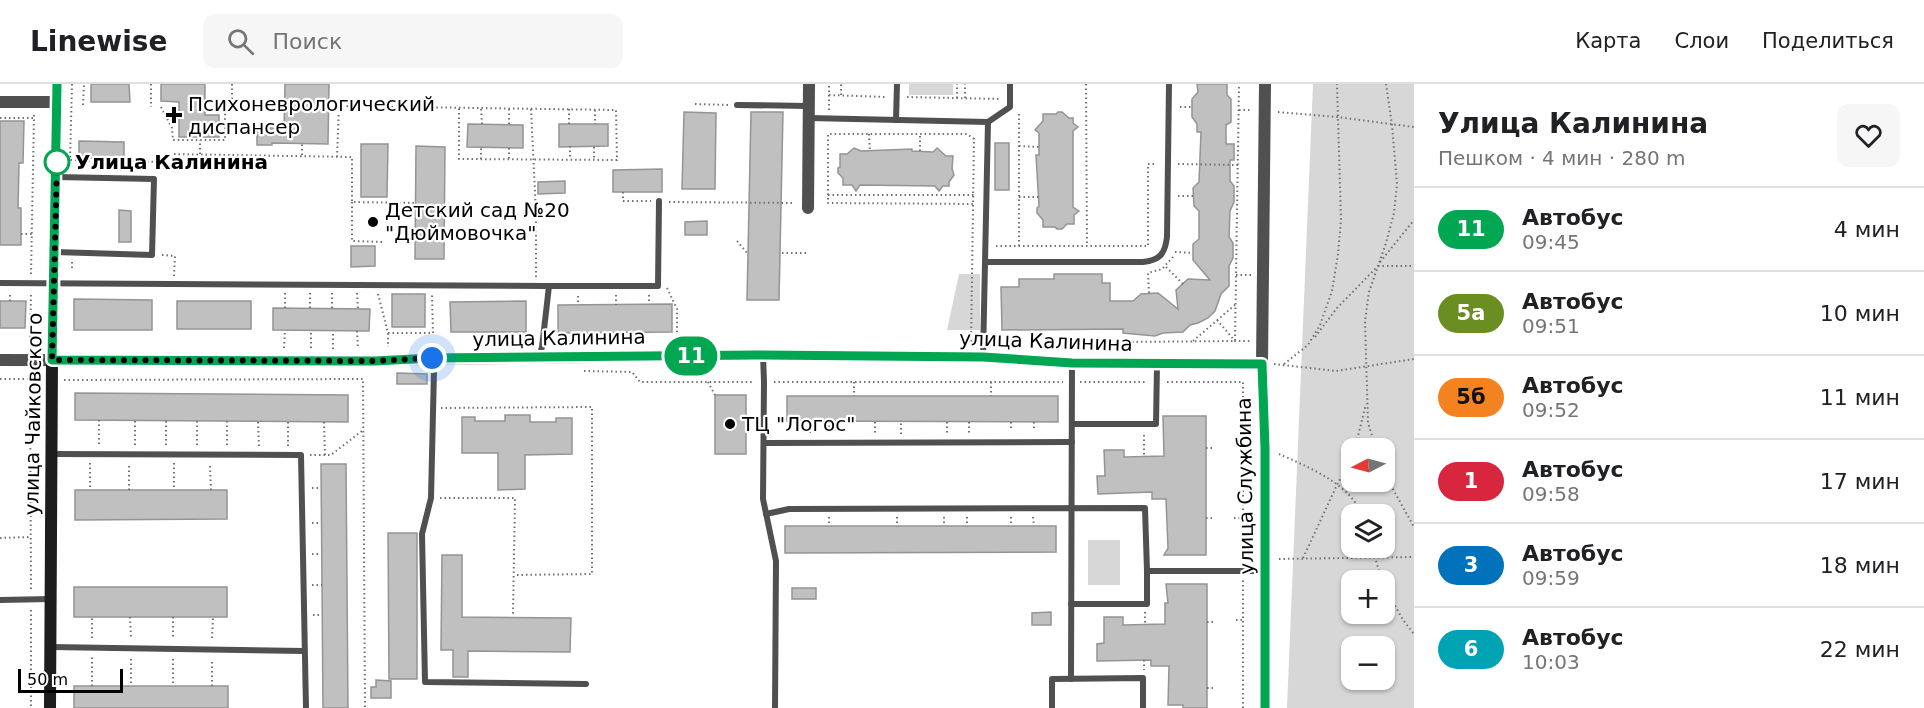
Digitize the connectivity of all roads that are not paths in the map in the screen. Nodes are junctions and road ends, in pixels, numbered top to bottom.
1 (57, 84) edge
2 (809, 84) edge
3 (897, 84) edge
4 (1010, 84) edge
5 (1169, 84) edge
6 (1265, 84) edge
7 (0, 102) edge
8 (57, 102) junction
9 (737, 105) road end
10 (809, 112) junction
11 (896, 120) junction
12 (988, 122) junction
13 (57, 177) junction
14 (659, 201) road end
15 (808, 205) road end
16 (55, 252) junction
17 (986, 262) junction
18 (0, 284) edge
19 (54, 284) junction
20 (549, 286) junction
21 (977, 354) junction
22 (763, 355) junction
23 (538, 357) junction
24 (432, 358) junction
25 (0, 360) edge
26 (52, 360) junction
27 (1072, 363) junction
28 (1157, 364) junction
29 (1262, 364) junction
30 (1072, 424) junction
31 (1072, 442) junction
32 (764, 443) junction
33 (52, 454) junction
34 (1072, 508) junction
35 (766, 514) junction
36 (1265, 565) junction
37 (1147, 571) junction
38 (51, 599) junction
39 (0, 600) edge
40 (1071, 604) junction
41 (51, 647) junction
42 (304, 651) junction
43 (1071, 679) junction
44 (586, 684) dead end
45 (50, 708) edge
46 (306, 708) edge
47 (775, 708) edge
48 (1052, 708) edge
49 (1143, 708) edge
50 (1265, 708) edge

1 - 8 main road, улица Чайковского
2 - 10 street
3 - 11 lane
4 - 12 lane
5 - 17 lane
6 - 29 street, улица Службина
7 - 8 street
8 - 13 main road, улица Чайковского
9 - 10 lane
10 - 11 lane
10 - 15 street
11 - 12 lane
12 - 17 lane
13 - 16 main road, улица Чайковского
13 - 16 lane
14 - 20 lane
16 - 19 main road, улица Чайковского
17 - 21 lane
18 - 19 lane
19 - 20 lane
19 - 26 main road, улица Чайковского
20 - 23 lane
21 - 22 street, улица Калинина
21 - 27 street, улица Калинина
22 - 23 street, улица Калинина
22 - 32 lane
23 - 24 street, улица Калинина
24 - 26 street, улица Калинина
24 - 44 lane
25 - 26 street, улица Калинина
26 - 33 main road, улица Чайковского
27 - 28 street, улица Калинина
27 - 30 lane
28 - 29 street, улица Калинина
28 - 30 lane
29 - 36 street, улица Службина
30 - 31 lane
31 - 32 lane
31 - 34 lane
32 - 35 lane
33 - 38 main road, улица Чайковского
33 - 42 lane
34 - 35 lane
34 - 37 lane
34 - 40 lane
35 - 47 lane
36 - 37 lane
36 - 50 street, улица Службина
37 - 40 lane
38 - 39 lane
38 - 41 main road, улица Чайковского
40 - 43 lane
41 - 42 lane
41 - 45 main road, улица Чайковского
42 - 46 lane
43 - 48 lane
43 - 49 lane

